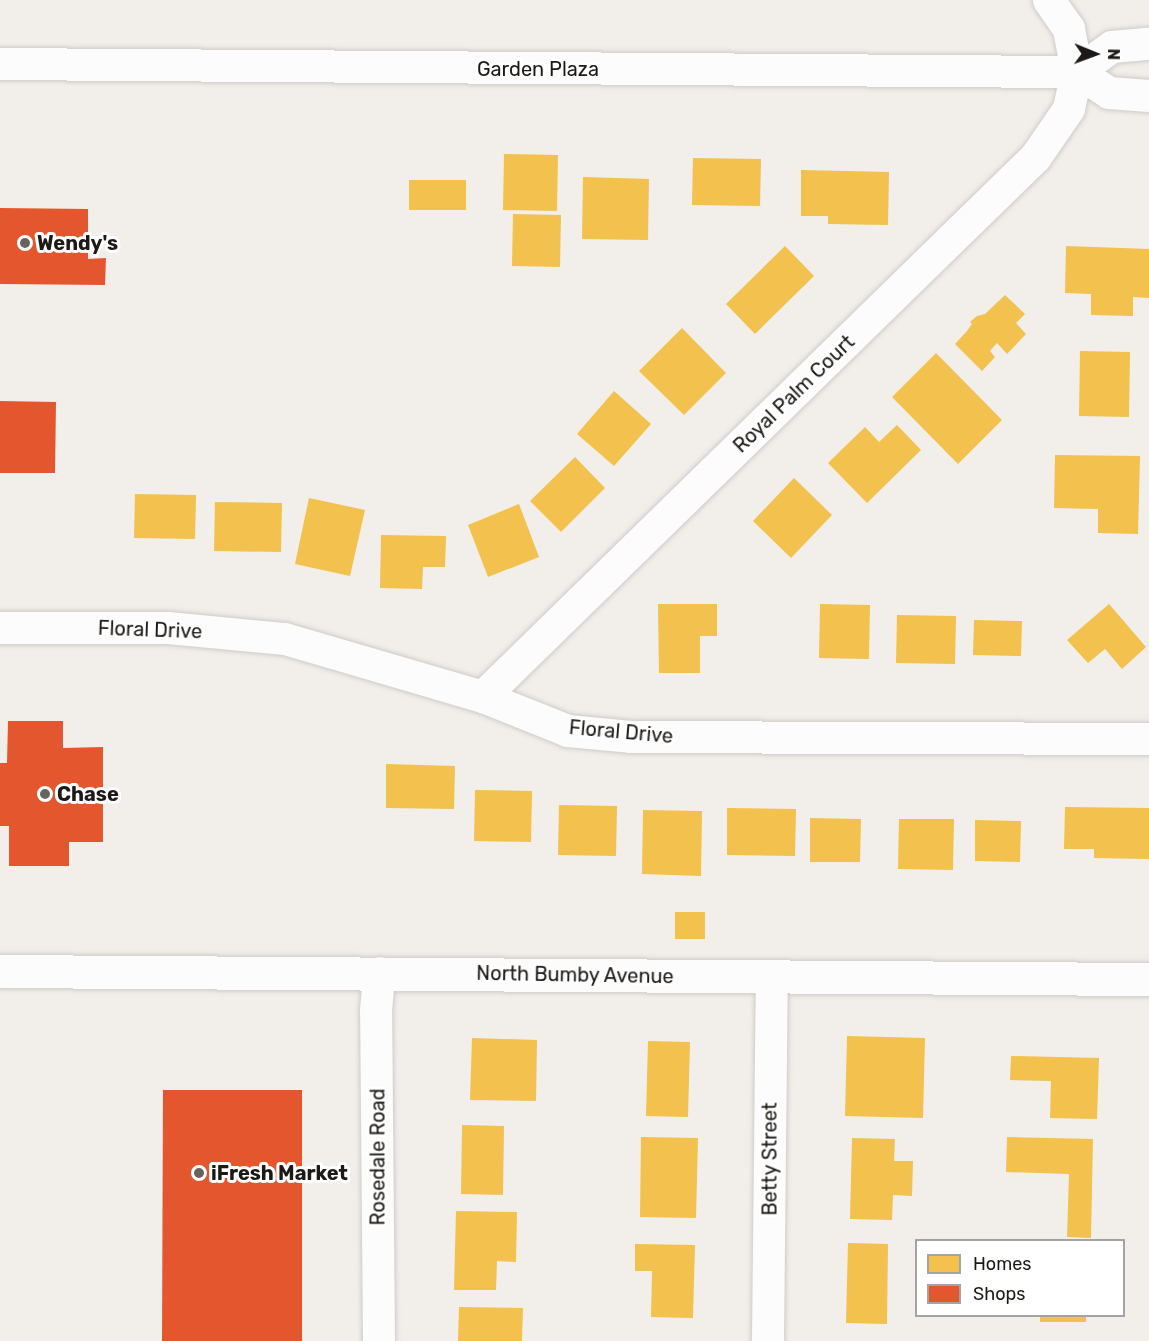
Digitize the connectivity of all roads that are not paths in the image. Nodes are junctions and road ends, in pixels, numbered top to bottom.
1 (1049, 0) edge
2 (1149, 44) edge
3 (0, 64) edge
4 (1077, 72) junction
5 (1149, 96) edge
6 (0, 628) edge
7 (483, 697) junction
8 (1149, 739) edge
9 (0, 971) edge
10 (379, 973) junction
11 (772, 977) junction
12 (1149, 979) edge
13 (379, 1341) edge
14 (768, 1341) edge

1 - 4 street
2 - 4 street
3 - 4 street, Garden Plaza
4 - 5 street
4 - 7 street, Royal Palm Court
6 - 7 street, Floral Drive
7 - 8 street, Floral Drive
9 - 10 street, North Bumby Avenue
10 - 11 street, North Bumby Avenue
10 - 13 street, Rosedale Road
11 - 12 street, North Bumby Avenue
11 - 14 street, Betty Street

